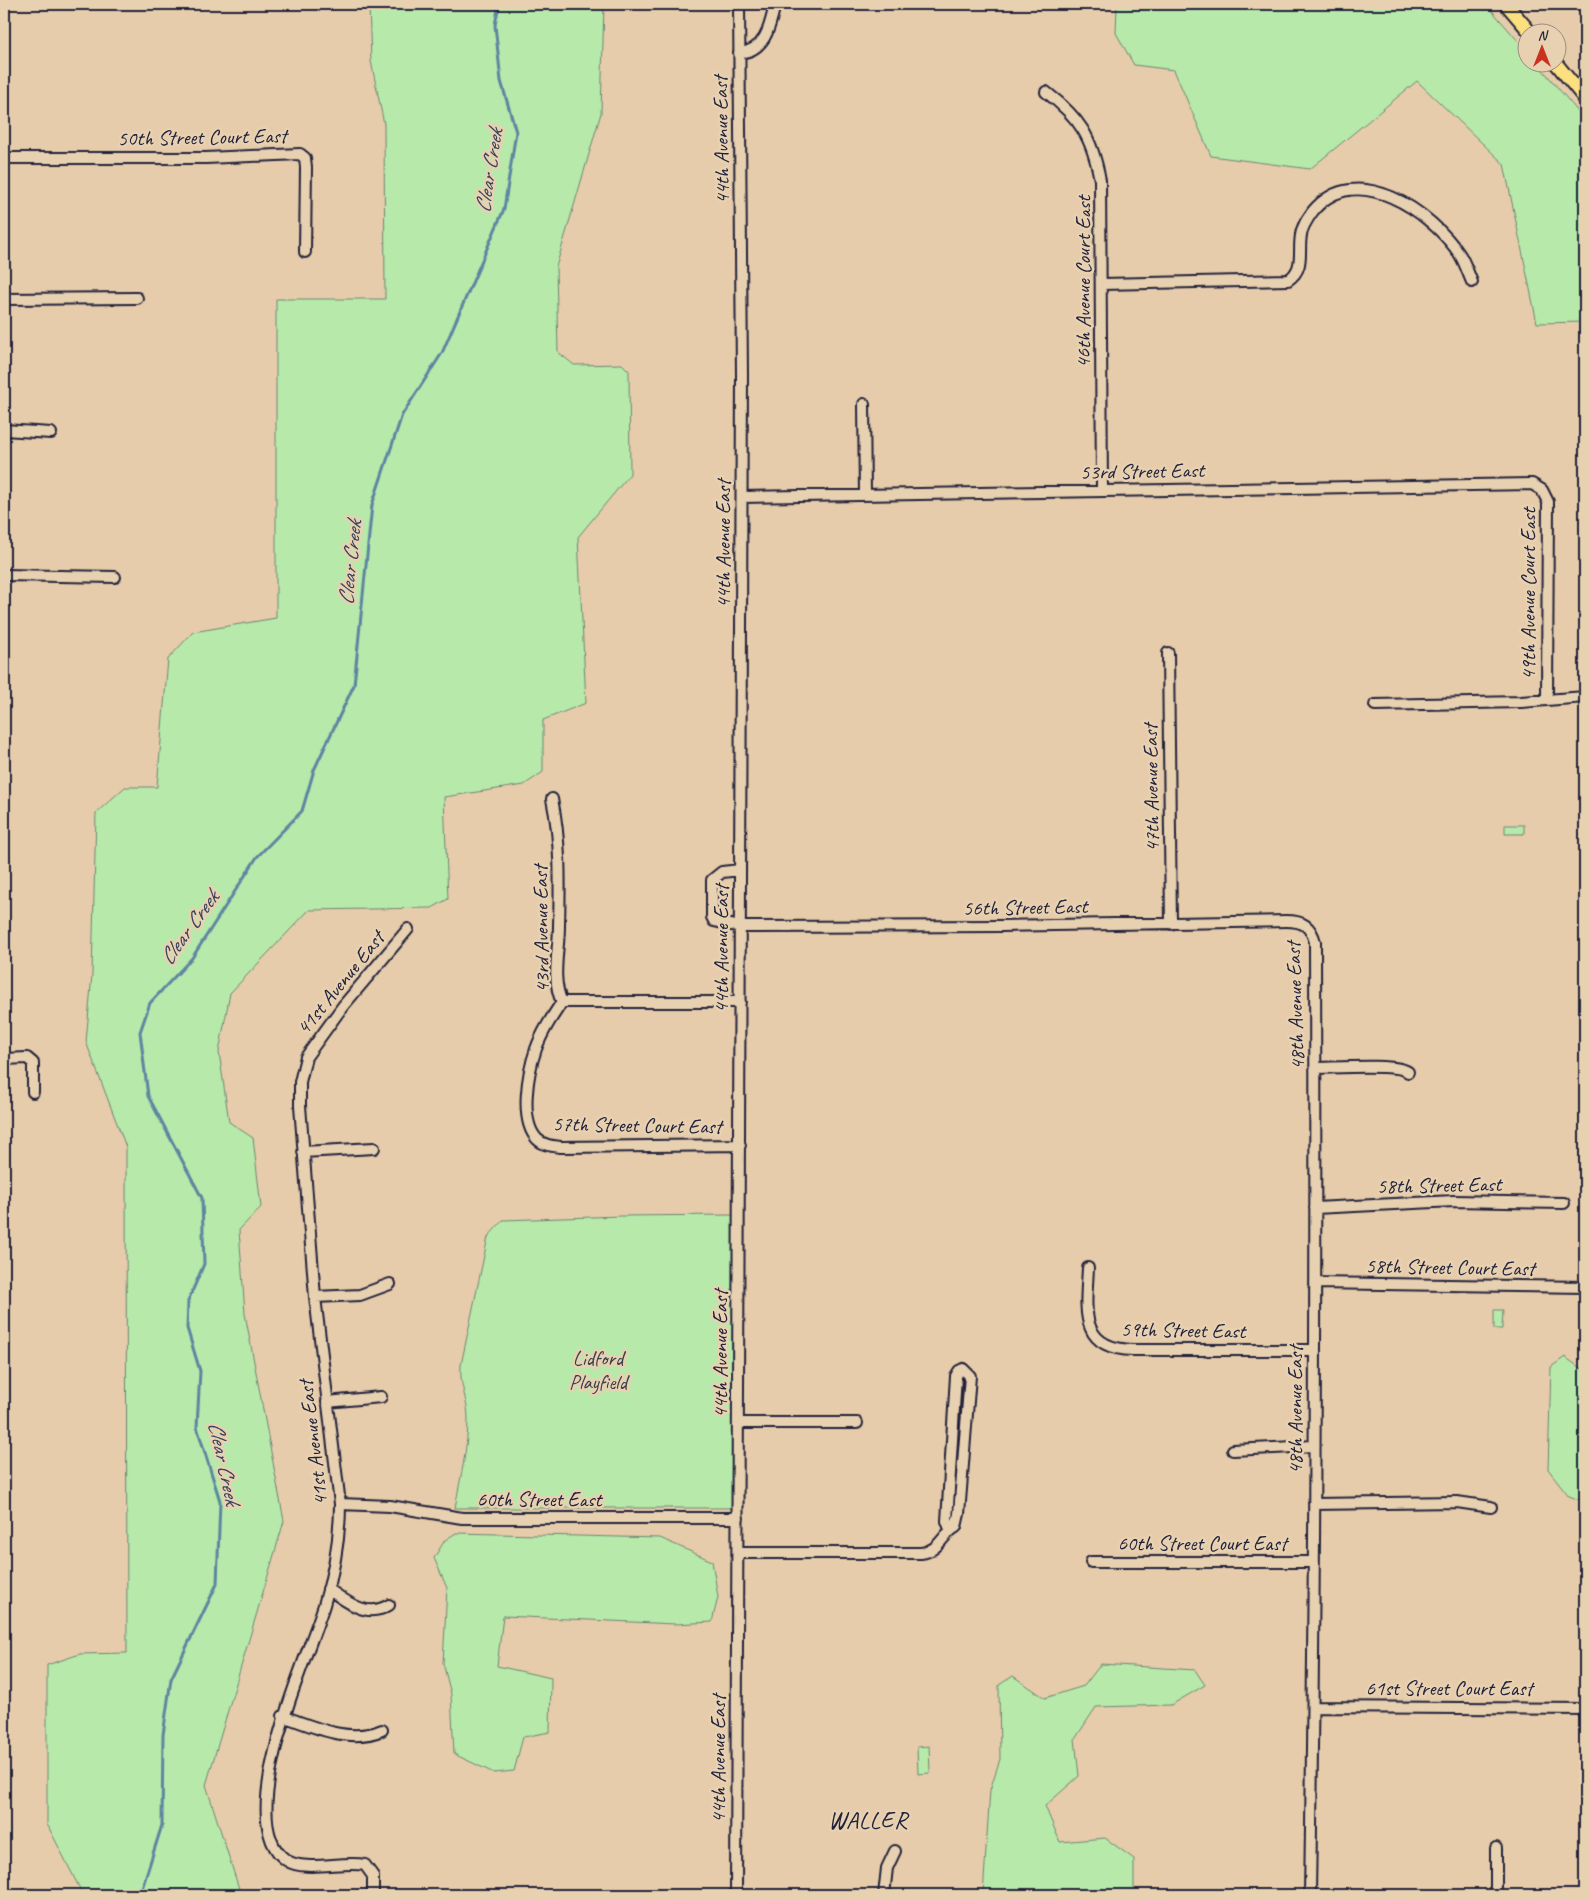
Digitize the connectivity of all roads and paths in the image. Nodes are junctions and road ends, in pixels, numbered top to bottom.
1 (739, 4) edge
2 (775, 4) edge
3 (1506, 4) edge
4 (1521, 22) edge
5 (739, 53) junction
6 (1563, 72) edge
7 (1046, 92) dead end
8 (1585, 99) edge
9 (4, 158) edge
10 (305, 252) dead end
11 (1472, 282) dead end
12 (1102, 284) junction
13 (137, 298) dead end
14 (4, 299) edge
15 (864, 404) dead end
16 (4, 430) edge
17 (51, 433) dead end
18 (1102, 490) junction
19 (1542, 490) joint
20 (865, 495) junction
21 (742, 497) junction
22 (4, 575) edge
23 (114, 577) dead end
24 (1168, 653) dead end
25 (1585, 697) edge
26 (1547, 700) junction
27 (1375, 705) dead end
28 (552, 799) dead end
29 (740, 870) junction
30 (1171, 924) junction
31 (740, 927) junction
32 (1308, 927) joint
33 (408, 929) dead end
34 (562, 1002) junction
35 (740, 1002) junction
36 (4, 1058) edge
37 (1315, 1068) junction
38 (1408, 1072) dead end
39 (33, 1092) dead end
40 (536, 1138) joint
41 (740, 1145) junction
42 (374, 1148) dead end
43 (303, 1152) junction
44 (1564, 1203) dead end
45 (1315, 1208) junction
46 (1088, 1268) dead end
47 (1315, 1283) junction
48 (390, 1284) dead end
49 (1585, 1287) edge
50 (315, 1297) junction
51 (1314, 1350) junction
52 (381, 1397) dead end
53 (327, 1402) junction
54 (738, 1423) junction
55 (857, 1423) dead end
56 (1314, 1446) junction
57 (1233, 1450) dead end
58 (340, 1504) junction
59 (1314, 1504) junction
60 (1491, 1507) dead end
61 (738, 1518) junction
62 (950, 1529) junction
63 (738, 1553) junction
64 (1090, 1562) dead end
65 (1313, 1562) junction
66 (328, 1589) junction
67 (390, 1605) dead end
68 (1313, 1707) junction
69 (1585, 1709) edge
70 (283, 1716) junction
71 (382, 1730) dead end
72 (1496, 1848) dead end
73 (895, 1851) dead end
74 (373, 1895) edge
75 (736, 1895) edge
76 (884, 1895) edge
77 (1310, 1895) edge
78 (1496, 1895) edge

1 - 5 street, 44th Avenue East
2 - 5 street
3 - 4 main road
5 - 21 street, 44th Avenue East
6 - 8 main road
7 - 12 street, 46th Avenue Court East
9 - 10 street, 50th Street Court East
11 - 12 street
12 - 18 street, 46th Avenue Court East
13 - 14 street
15 - 20 street
16 - 17 street
18 - 19 street, 53rd Street East
18 - 20 street, 53rd Street East
19 - 26 street, 49th Avenue Court East
20 - 21 street, 53rd Street East
21 - 29 street, 44th Avenue East
22 - 23 street
24 - 30 street, 47th Avenue East
25 - 26 street
26 - 27 street
28 - 34 street, 43rd Avenue East
29 - 31 street, 44th Avenue East
29 - 31 street, 56th Street East
30 - 31 street, 56th Street East
30 - 32 street, 56th Street East
31 - 35 street, 44th Avenue East
32 - 37 street, 48th Avenue East
33 - 43 street, 41st Avenue East
34 - 35 street
34 - 40 street, 43rd Avenue East
35 - 41 street, 44th Avenue East
36 - 39 street
37 - 38 street
37 - 45 street, 48th Avenue East
40 - 41 street, 57th Street Court East
41 - 54 street, 44th Avenue East
42 - 43 street
43 - 50 street, 41st Avenue East
44 - 45 street, 58th Street East
45 - 47 street, 48th Avenue East
46 - 51 street, 59th Street East
47 - 49 street, 58th Street Court East
47 - 51 street, 48th Avenue East
48 - 50 street
50 - 53 street, 41st Avenue East
51 - 56 street, 48th Avenue East
52 - 53 street
53 - 58 street, 41st Avenue East
54 - 55 street
54 - 61 street, 44th Avenue East
56 - 57 street
56 - 59 street, 48th Avenue East
58 - 61 street, 60th Street East
58 - 66 street, 41st Avenue East
59 - 60 street
59 - 65 street, 48th Avenue East
61 - 63 street, 44th Avenue East
62 - 62 street
62 - 63 street
63 - 75 street, 44th Avenue East
64 - 65 street, 60th Street Court East
65 - 68 street, 48th Avenue East
66 - 67 street
66 - 70 street, 41st Avenue East
68 - 69 street, 61st Street Court East
68 - 77 street, 48th Avenue East
70 - 71 street
70 - 74 street, 41st Avenue East
72 - 78 street
73 - 76 street

